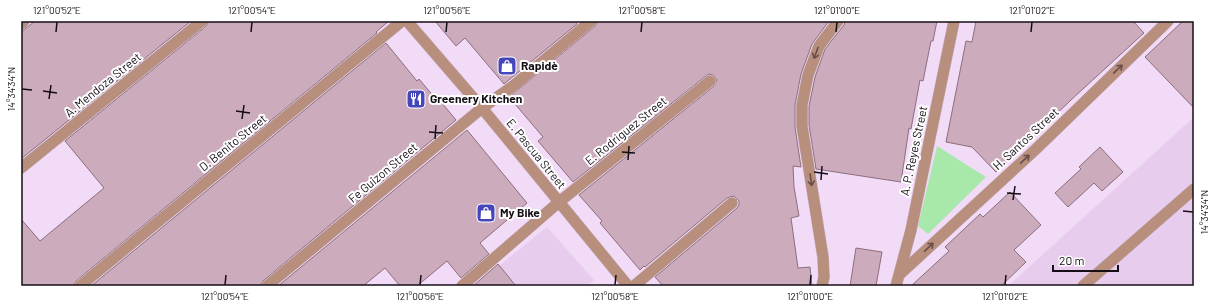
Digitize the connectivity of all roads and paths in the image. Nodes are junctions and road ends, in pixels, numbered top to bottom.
1 (24, 21) edge
2 (202, 21) edge
3 (402, 21) edge
4 (407, 21) edge
5 (591, 21) edge
6 (838, 21) edge
7 (954, 21) edge
8 (1162, 23) edge
9 (21, 24) edge
10 (710, 81) dead end
11 (482, 108) junction
12 (21, 168) edge
13 (1194, 189) edge
14 (559, 202) junction
15 (732, 203) dead end
16 (900, 274) junction
17 (80, 286) edge
18 (268, 286) edge
19 (462, 286) edge
20 (628, 286) edge
21 (634, 286) edge
22 (822, 286) edge
23 (896, 286) edge
24 (1082, 286) edge

1 - 9 street
2 - 12 street, A. Mendoza Street
3 - 17 street, D. Benito Street
4 - 11 street, E. Pascua Street
5 - 11 street, Fe Guizon Street
6 -> 22 street
7 - 16 street, A. P. Reyes Street
16 -> 8 street, H. Santos Street
10 - 14 street, E. Rodriguez Street
11 - 14 street, E. Pascua Street
11 - 18 street, Fe Guizon Street
13 - 24 street
14 - 19 street, E. Rodriguez Street
14 - 20 street, E. Pascua Street
15 - 21 street
16 - 23 street, A. P. Reyes Street

